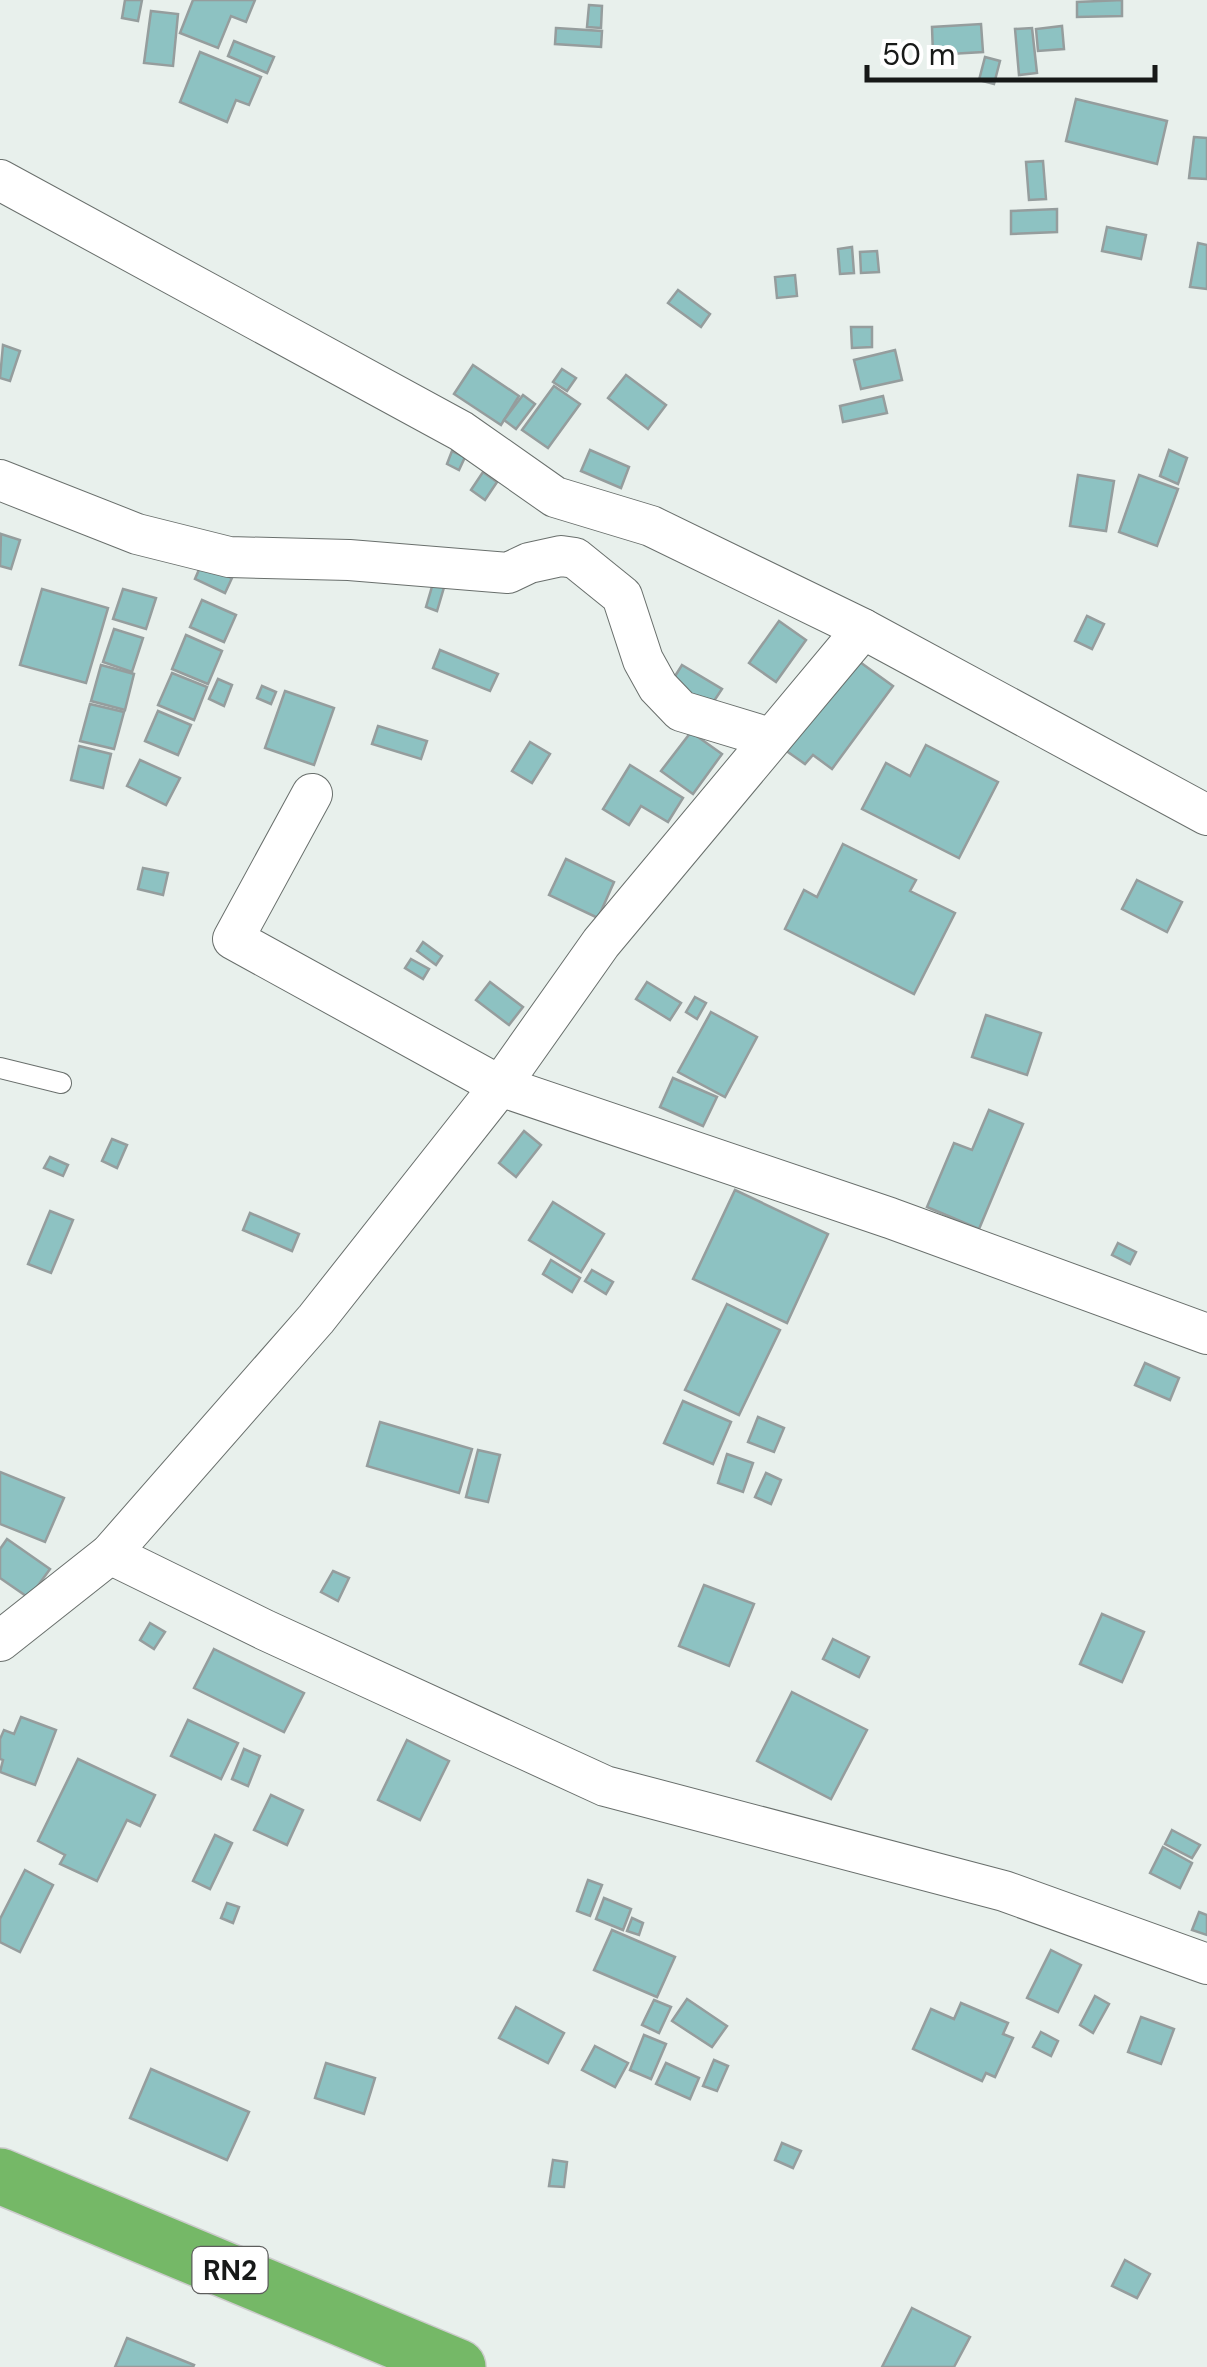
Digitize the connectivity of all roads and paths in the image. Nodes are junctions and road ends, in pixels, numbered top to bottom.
1 (0, 180) edge
2 (0, 480) edge
3 (863, 629) junction
4 (770, 738) junction
5 (312, 794) dead end
6 (1207, 814) edge
7 (0, 1068) edge
8 (61, 1083) dead end
9 (500, 1086) junction
10 (1207, 1334) edge
11 (110, 1554) junction
12 (0, 1641) edge
13 (1207, 1964) edge
14 (0, 2176) edge
15 (458, 2367) edge

1 - 3 street
2 - 4 street
3 - 4 street
3 - 6 street
4 - 9 street
5 - 9 street
7 - 8 lane
9 - 10 street
9 - 11 street
11 - 12 street
11 - 13 street
14 - 15 highway, RN2

